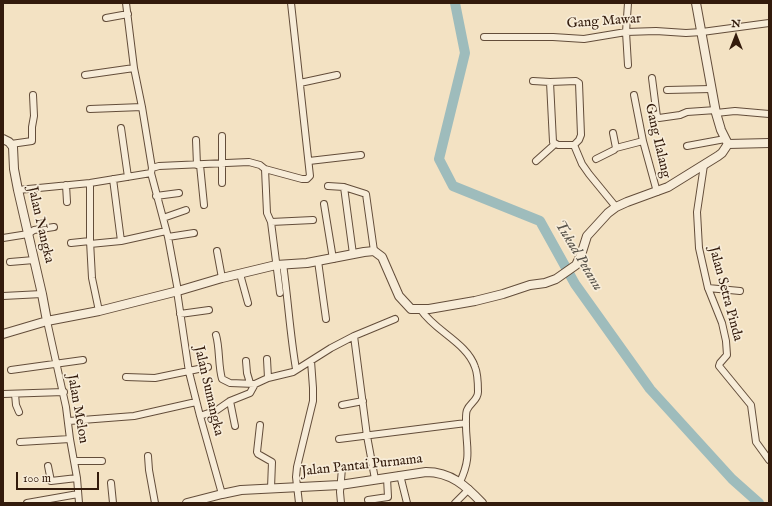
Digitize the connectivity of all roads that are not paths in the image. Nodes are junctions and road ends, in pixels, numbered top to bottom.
1 (126, 3) edge
2 (291, 3) edge
3 (628, 3) edge
4 (696, 3) edge
5 (128, 14) junction
6 (106, 18) dead end
7 (769, 23) edge
8 (626, 32) junction
9 (702, 32) junction
10 (484, 37) dead end
11 (628, 65) dead end
12 (134, 68) junction
13 (85, 75) dead end
14 (337, 75) dead end
15 (652, 78) dead end
16 (533, 80) dead end
17 (550, 82) junction
18 (300, 83) junction
19 (711, 89) junction
20 (667, 90) dead end
21 (33, 95) dead end
22 (634, 95) dead end
23 (142, 107) junction
24 (90, 109) dead end
25 (716, 112) junction
26 (769, 114) edge
27 (121, 128) dead end
28 (613, 133) dead end
29 (222, 136) dead end
30 (3, 139) edge
31 (196, 140) dead end
32 (643, 141) junction
33 (727, 142) junction
34 (769, 143) edge
35 (11, 144) junction
36 (555, 144) junction
37 (574, 145) junction
38 (687, 146) dead end
39 (616, 148) junction
40 (361, 155) dead end
41 (596, 159) dead end
42 (309, 161) junction
43 (536, 161) dead end
44 (222, 162) junction
45 (199, 165) junction
46 (704, 165) junction
47 (265, 169) junction
48 (151, 170) junction
49 (128, 177) junction
50 (113, 179) junction
51 (90, 183) junction
52 (222, 183) dead end
53 (66, 185) junction
54 (328, 186) dead end
55 (344, 187) junction
56 (18, 190) junction
57 (657, 192) junction
58 (179, 193) dead end
59 (156, 196) junction
60 (67, 202) dead end
61 (204, 204) dead end
62 (324, 204) dead end
63 (616, 208) junction
64 (186, 210) dead end
65 (154, 214) dead end
66 (162, 215) junction
67 (313, 220) dead end
68 (271, 222) junction
69 (54, 227) dead end
70 (194, 233) dead end
71 (28, 234) junction
72 (167, 234) junction
73 (3, 238) edge
74 (121, 241) junction
75 (71, 243) dead end
76 (90, 243) junction
77 (217, 250) dead end
78 (374, 251) junction
79 (353, 254) junction
80 (333, 258) junction
81 (34, 260) junction
82 (318, 261) junction
83 (10, 262) dead end
84 (280, 265) junction
85 (240, 274) junction
86 (222, 278) junction
87 (708, 288) junction
88 (178, 291) junction
89 (740, 291) dead end
90 (280, 293) dead end
91 (42, 294) junction
92 (3, 296) edge
93 (248, 303) dead end
94 (209, 310) dead end
95 (421, 310) junction
96 (99, 311) junction
97 (180, 314) junction
98 (326, 319) dead end
99 (395, 319) dead end
100 (47, 321) junction
101 (3, 334) edge
102 (216, 335) dead end
103 (354, 336) junction
104 (267, 359) dead end
105 (83, 360) dead end
106 (311, 361) junction
107 (246, 362) dead end
108 (57, 364) junction
109 (214, 366) junction
110 (296, 369) junction
111 (12, 370) dead end
112 (189, 372) junction
113 (126, 378) dead end
114 (268, 378) junction
115 (253, 383) junction
116 (64, 392) junction
117 (3, 394) edge
118 (15, 394) junction
119 (363, 401) junction
120 (196, 402) junction
121 (230, 402) junction
122 (342, 405) dead end
123 (19, 412) dead end
124 (200, 416) junction
125 (69, 421) junction
126 (466, 423) junction
127 (260, 425) dead end
128 (235, 426) dead end
129 (368, 436) junction
130 (70, 439) junction
131 (339, 439) dead end
132 (20, 442) dead end
133 (148, 456) dead end
134 (769, 460) edge
135 (74, 461) junction
136 (102, 461) dead end
137 (48, 466) dead end
138 (342, 468) dead end
139 (400, 475) junction
140 (77, 478) junction
141 (387, 478) junction
142 (375, 479) junction
143 (460, 482) junction
144 (112, 483) dead end
145 (340, 485) junction
146 (297, 487) junction
147 (271, 488) junction
148 (469, 489) junction
149 (78, 494) junction
150 (222, 494) junction
151 (368, 500) dead end
152 (191, 502) edge
153 (27, 503) edge
154 (79, 503) edge
155 (113, 503) edge
156 (156, 503) edge
157 (299, 503) edge
158 (342, 503) edge
159 (408, 503) edge
160 (455, 503) edge
161 (482, 503) edge

1 - 5 street, Jalan Sumangka
2 - 18 street
3 - 8 street
4 - 9 street
5 - 6 street
5 - 12 street, Jalan Sumangka
7 - 9 street, Gang Mawar
8 - 9 street, Gang Mawar
8 - 10 street, Gang Mawar
8 - 11 street
9 - 19 street
12 - 13 street
12 - 23 street, Jalan Sumangka
14 - 18 street
15 - 25 street
16 - 17 street
17 - 36 street
17 - 37 street
18 - 42 street
19 - 20 street
19 - 25 street
21 - 35 street
22 - 32 street, Gang Ilalang
23 - 24 street
23 - 48 street, Jalan Sumangka
25 - 26 street
25 - 33 street
27 - 49 street
28 - 39 street
29 - 44 street
30 - 35 street
31 - 45 street
32 - 39 street
32 - 57 street, Gang Ilalang
33 - 34 street
33 - 38 street
33 - 46 street
35 - 56 street, Jalan Nangka
36 - 37 street
36 - 43 street
37 - 63 street
39 - 41 street
40 - 42 street
42 - 47 street
44 - 45 street
44 - 47 street
44 - 52 street
45 - 48 street
45 - 61 street
46 - 57 street
46 - 87 street, Jalan Setra Pinda
47 - 68 street
48 - 49 street
48 - 59 street, Jalan Sumangka
49 - 50 street
50 - 51 street
50 - 74 street
51 - 53 street
51 - 76 street
53 - 56 street
53 - 60 street
54 - 55 street
55 - 78 street
55 - 79 street
56 - 71 street, Jalan Nangka
57 - 63 street
58 - 59 street
59 - 66 street, Jalan Sumangka
62 - 80 street
63 - 95 street
64 - 66 street
65 - 66 street
66 - 72 street, Jalan Sumangka
67 - 68 street
68 - 84 street
69 - 71 street
70 - 72 street
71 - 73 street
71 - 81 street, Jalan Nangka
72 - 74 street
72 - 88 street, Jalan Sumangka
74 - 76 street
75 - 76 street
76 - 96 street
77 - 86 street
78 - 79 street
78 - 95 street
79 - 80 street
80 - 82 street
81 - 83 street
81 - 91 street, Jalan Nangka
82 - 84 street
82 - 98 street
84 - 85 street
84 - 90 street
84 - 110 street
85 - 86 street
85 - 93 street
86 - 88 street
87 - 89 street
87 - 134 street, Jalan Setra Pinda
88 - 96 street
88 - 97 street, Jalan Sumangka
91 - 92 street
91 - 100 street, Jalan Nangka
94 - 97 street
95 - 126 street
96 - 100 street
97 - 112 street, Jalan Sumangka
99 - 103 street
100 - 101 street
100 - 108 street, Jalan Melon
102 - 109 street
103 - 106 street
103 - 119 street
104 - 114 street
105 - 108 street
106 - 110 street
106 - 146 street
107 - 115 street
108 - 111 street
108 - 116 street, Jalan Melon
109 - 112 street
109 - 115 street
110 - 114 street
112 - 113 street
112 - 120 street, Jalan Sumangka
114 - 115 street
115 - 121 street
116 - 118 street
116 - 125 street, Jalan Melon
117 - 118 street
118 - 123 street
119 - 122 street
119 - 129 street
120 - 124 street, Jalan Sumangka
120 - 125 street
121 - 124 street
121 - 128 street
124 - 150 street, Jalan Sumangka
125 - 130 street, Jalan Melon
126 - 129 street
126 - 143 street
127 - 147 street
129 - 131 street
129 - 142 street
130 - 132 street
130 - 135 street, Jalan Melon
133 - 156 street
135 - 136 street
135 - 140 street, Jalan Melon
137 - 140 street
138 - 145 street
139 - 141 street, Jalan Pantai Purnama
139 - 143 street, Jalan Pantai Purnama
139 - 159 street
140 - 149 street, Jalan Melon
141 - 142 street, Jalan Pantai Purnama
141 - 151 street
142 - 145 street, Jalan Pantai Purnama
143 - 148 street, Jalan Pantai Purnama
144 - 155 street
145 - 146 street, Jalan Pantai Purnama
145 - 158 street
146 - 147 street, Jalan Pantai Purnama
146 - 157 street
147 - 150 street, Jalan Pantai Purnama
148 - 160 street
148 - 161 street, Jalan Pantai Purnama
149 - 153 street
149 - 154 street, Jalan Melon
150 - 152 street, Jalan Pantai Purnama

